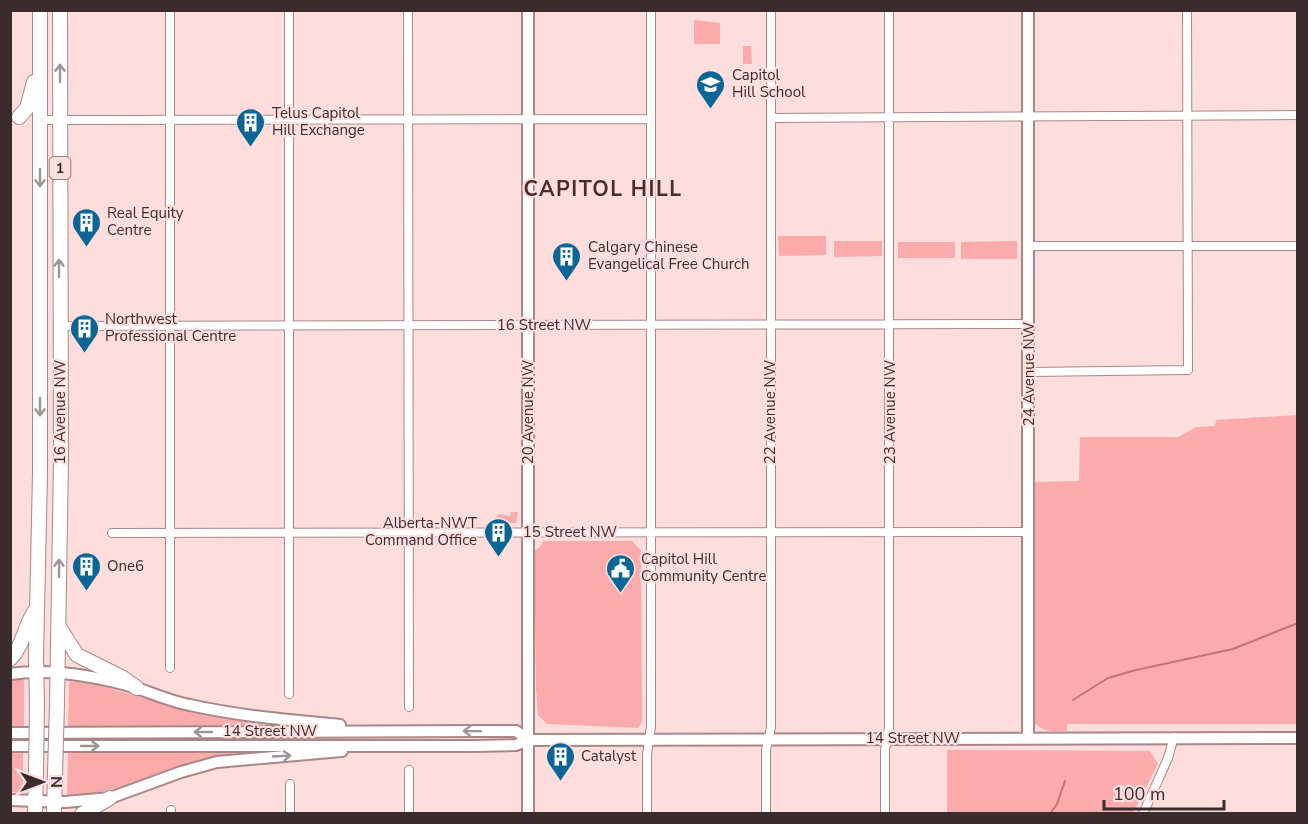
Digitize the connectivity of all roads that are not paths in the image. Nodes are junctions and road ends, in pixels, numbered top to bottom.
1 (40, 10) edge
2 (60, 10) edge
3 (170, 10) edge
4 (289, 10) edge
5 (408, 10) edge
6 (528, 10) edge
7 (651, 10) edge
8 (771, 10) edge
9 (889, 10) edge
10 (1028, 10) edge
11 (1187, 10) edge
12 (40, 60) junction
13 (1188, 115) junction
14 (1298, 115) edge
15 (19, 117) dead end
16 (1028, 117) junction
17 (771, 118) junction
18 (889, 118) junction
19 (409, 119) junction
20 (528, 119) junction
21 (651, 119) junction
22 (40, 120) junction
23 (60, 120) junction
24 (170, 120) junction
25 (289, 120) junction
26 (1188, 245) junction
27 (1029, 246) junction
28 (1298, 246) edge
29 (890, 324) junction
30 (1029, 324) junction
31 (528, 325) junction
32 (651, 325) junction
33 (770, 325) junction
34 (59, 326) junction
35 (170, 326) junction
36 (290, 326) junction
37 (408, 326) junction
38 (1029, 372) junction
39 (289, 532) junction
40 (528, 532) junction
41 (771, 532) junction
42 (889, 532) junction
43 (1028, 532) junction
44 (112, 533) dead end
45 (170, 533) junction
46 (409, 533) junction
47 (652, 533) junction
48 (37, 608) junction
49 (59, 627) junction
50 (10, 659) edge
51 (170, 668) dead end
52 (36, 672) junction
53 (58, 673) junction
54 (10, 674) edge
55 (137, 688) junction
56 (289, 694) dead end
57 (408, 707) dead end
58 (388, 731) junction
59 (10, 733) edge
60 (1174, 737) junction
61 (650, 738) junction
62 (768, 738) junction
63 (887, 738) junction
64 (1028, 738) junction
65 (1298, 738) edge
66 (528, 740) junction
67 (10, 746) edge
68 (387, 746) junction
69 (408, 770) dead end
70 (290, 784) dead end
71 (110, 798) junction
72 (10, 800) edge
73 (35, 808) edge
74 (54, 808) edge
75 (82, 813) edge
76 (290, 813) edge
77 (409, 813) edge
78 (528, 813) edge
79 (647, 813) edge
80 (766, 813) edge
81 (885, 813) edge
82 (1143, 813) edge

1 - 12 highway, 16 Avenue NW / 1
23 -> 2 highway, 16 Avenue NW / 1
3 - 24 street
4 - 25 street
5 - 19 street
6 - 20 main road, 20 Avenue NW
7 - 21 street
8 - 17 street, 22 Avenue NW
9 - 18 street, 23 Avenue NW
10 - 16 main road, 24 Avenue NW
11 - 13 street
12 - 15 highway
12 - 22 highway, 16 Avenue NW / 1
13 - 14 street
13 - 16 street
13 - 26 street
16 - 18 street
16 - 27 main road, 24 Avenue NW
17 - 18 street
17 - 33 street, 22 Avenue NW
18 - 29 street, 23 Avenue NW
19 - 20 street
19 - 25 street
19 - 37 street
20 - 21 street
20 - 31 main road, 20 Avenue NW
21 - 32 street
22 - 23 street
22 -> 48 highway, 16 Avenue NW / 1
23 - 24 street
34 -> 23 highway, 16 Avenue NW / 1
24 - 25 street
24 - 35 street
25 - 36 street
26 - 27 street
26 - 28 street
26 - 38 street
27 - 30 main road, 24 Avenue NW
29 - 30 street, 16 Street NW
29 - 33 street, 16 Street NW
29 - 42 street, 23 Avenue NW
30 - 38 main road, 24 Avenue NW
31 - 32 street, 16 Street NW
31 - 37 street, 16 Street NW
31 - 40 main road, 20 Avenue NW
32 - 33 street, 16 Street NW
32 - 47 street
33 - 41 street, 22 Avenue NW
34 - 35 street, 16 Street NW
49 -> 34 highway, 16 Avenue NW / 1
35 - 36 street, 16 Street NW
35 - 45 street
36 - 37 street, 16 Street NW
36 - 39 street
37 - 46 street
38 - 43 main road, 24 Avenue NW
39 - 45 street, 15 Street NW
39 - 46 street, 15 Street NW
39 - 56 street
40 - 46 street, 15 Street NW
40 - 47 street, 15 Street NW
40 - 66 main road, 20 Avenue NW
41 - 42 street, 15 Street NW
41 - 47 street, 15 Street NW
41 - 62 street, 22 Avenue NW
42 - 43 street, 15 Street NW
42 - 63 street, 23 Avenue NW
43 - 64 main road, 24 Avenue NW
44 - 45 street, 15 Street NW
45 - 51 street
46 - 57 street
47 - 61 street
48 - 50 highway
48 - 52 highway, 16 Avenue NW / 1
49 - 53 highway, 16 Avenue NW / 1
49 - 55 highway
52 - 53 main road
52 - 54 main road
52 - 73 highway, 16 Avenue NW / 1, bridge
53 - 55 main road
53 - 74 highway, 16 Avenue NW / 1, bridge
55 - 58 main road
58 -> 59 main road, 14 Street NW
66 -> 58 main road, 14 Street NW
60 - 64 main road, 14 Street NW
60 - 65 main road, 14 Street NW
60 - 82 street
61 - 62 main road, 14 Street NW
61 - 66 main road, 14 Street NW
61 - 79 street
62 - 63 main road, 14 Street NW
62 - 80 street, 22 Avenue NW
63 - 64 main road, 14 Street NW
63 - 81 street, 23 Avenue NW
66 - 68 main road, 14 Street NW
66 - 78 main road, 20 Avenue NW
67 -> 68 main road, 14 Street NW
71 -> 68 main road
69 - 77 street
70 - 76 street
71 - 74 main road
71 - 75 highway
72 - 73 main road
73 - 74 main road

